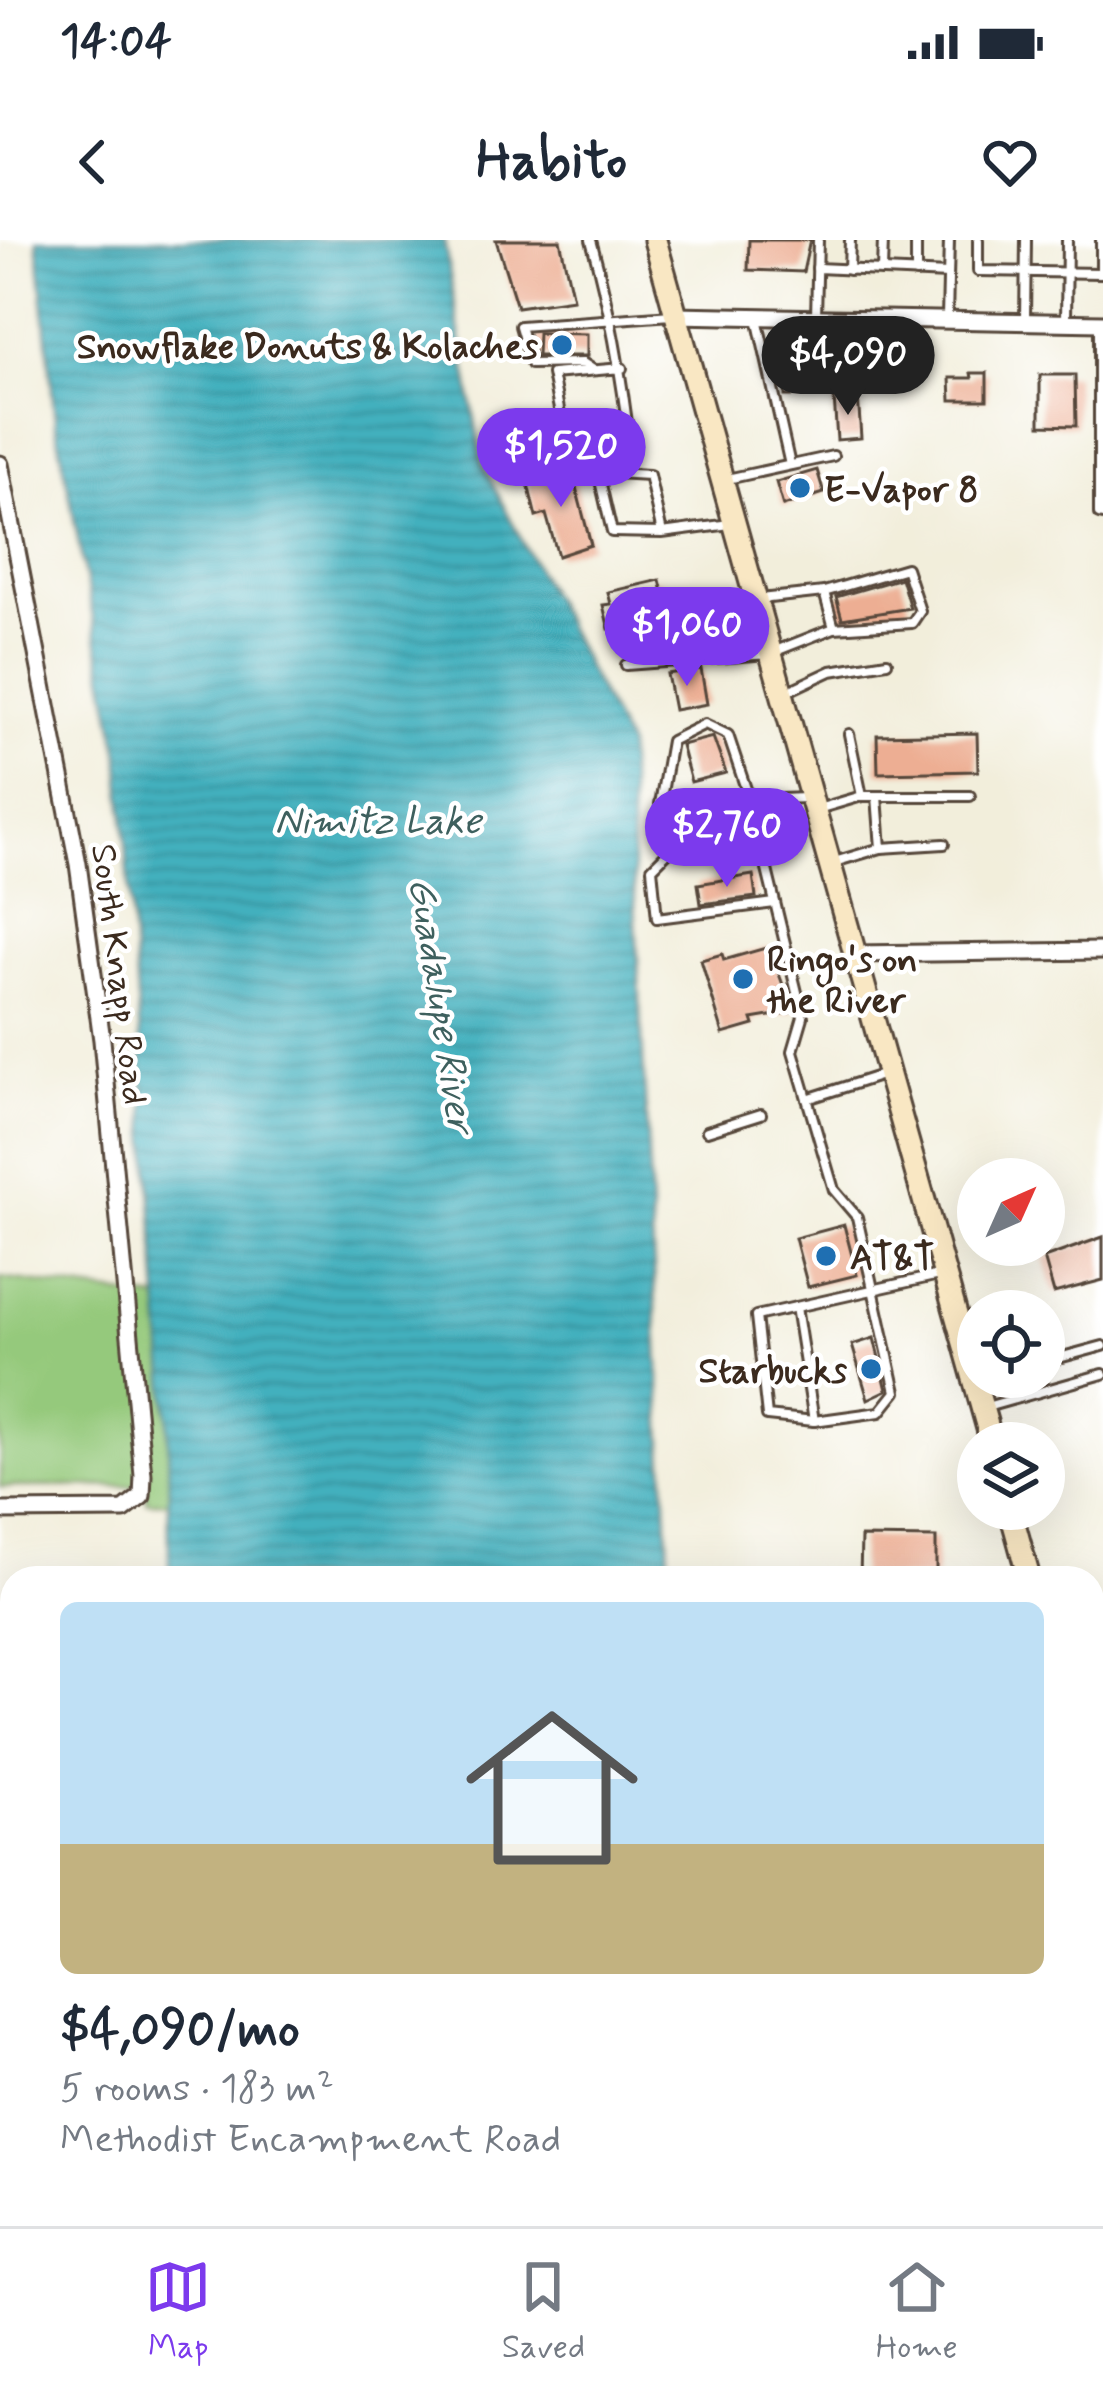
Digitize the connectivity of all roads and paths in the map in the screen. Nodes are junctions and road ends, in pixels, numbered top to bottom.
1 (591, 240) edge
2 (655, 240) edge
3 (818, 240) edge
4 (850, 240) edge
5 (883, 240) edge
6 (916, 240) edge
7 (949, 240) edge
8 (978, 240) edge
9 (1026, 240) edge
10 (1067, 240) edge
11 (1101, 240) edge
12 (817, 268) junction
13 (849, 270) junction
14 (883, 271) junction
15 (1026, 272) junction
16 (916, 273) junction
17 (1066, 273) junction
18 (948, 274) junction
19 (674, 315) junction
20 (757, 316) junction
21 (816, 317) junction
22 (613, 320) junction
23 (947, 320) junction
24 (1024, 321) junction
25 (1066, 322) junction
26 (1101, 323) edge
27 (622, 368) junction
28 (594, 370) junction
29 (833, 456) dead end
30 (0, 464) edge
31 (790, 465) junction
32 (719, 480) junction
33 (1103, 514) edge
34 (731, 524) junction
35 (662, 533) junction
36 (824, 592) junction
37 (752, 600) junction
38 (834, 628) junction
39 (768, 655) junction
40 (887, 662) dead end
41 (626, 665) dead end
42 (779, 695) junction
43 (849, 734) dead end
44 (862, 796) junction
45 (877, 796) junction
46 (970, 796) dead end
47 (751, 804) junction
48 (810, 804) junction
49 (759, 834) junction
50 (944, 844) dead end
51 (881, 848) junction
52 (826, 864) junction
53 (776, 903) junction
54 (1103, 951) edge
55 (851, 954) junction
56 (886, 1074) junction
57 (807, 1099) junction
58 (761, 1114) dead end
59 (707, 1131) dead end
60 (944, 1274) junction
61 (873, 1291) junction
62 (796, 1307) junction
63 (957, 1311) edge
64 (1103, 1346) edge
65 (1065, 1356) edge
66 (1103, 1374) edge
67 (982, 1398) edge
68 (982, 1408) junction
69 (814, 1421) junction
70 (986, 1422) edge
71 (0, 1511) edge
72 (1016, 1530) edge
73 (1026, 1566) edge

1 - 22 lane
2 - 19 main road
3 - 12 lane
4 - 13 lane
5 - 14 lane
6 - 16 lane
7 - 18 lane
8 - 15 lane
9 - 15 lane
10 - 17 lane
11 - 17 lane
12 - 13 lane
12 - 21 lane
13 - 14 lane
14 - 16 lane
15 - 17 lane
15 - 24 lane
16 - 18 lane
17 - 25 lane
18 - 23 lane
19 - 20 street
19 - 22 lane
19 - 32 main road
20 - 21 street
20 - 31 lane
21 - 23 street
22 - 27 lane
22 - 28 lane
23 - 24 street
24 - 25 street
25 - 26 street
26 - 33 lane
27 - 28 lane
27 - 28 lane
29 - 31 lane
30 - 71 street, South Knapp Road
31 - 32 lane
32 - 34 main road
34 - 35 lane
34 - 37 main road
35 - 35 lane
36 - 37 lane
36 - 38 lane
36 - 38 lane
37 - 39 main road
38 - 39 lane
39 - 41 lane
39 - 42 main road
40 - 42 lane
42 - 48 main road
43 - 44 lane
44 - 45 lane
44 - 48 lane
45 - 46 lane
45 - 51 lane
47 - 47 lane
47 - 48 lane
47 - 49 lane
48 - 52 main road
49 - 53 lane
49 - 53 lane
50 - 51 lane
51 - 52 lane
52 - 55 main road
53 - 57 lane
54 - 55 street
55 - 56 main road
56 - 57 lane
56 - 60 main road
57 - 61 lane
58 - 59 lane
60 - 61 lane
60 - 63 main road
61 - 62 lane
61 - 69 lane
62 - 69 lane
62 - 69 lane
64 - 65 lane
66 - 68 lane
67 - 68 main road
68 - 70 main road
72 - 73 main road

